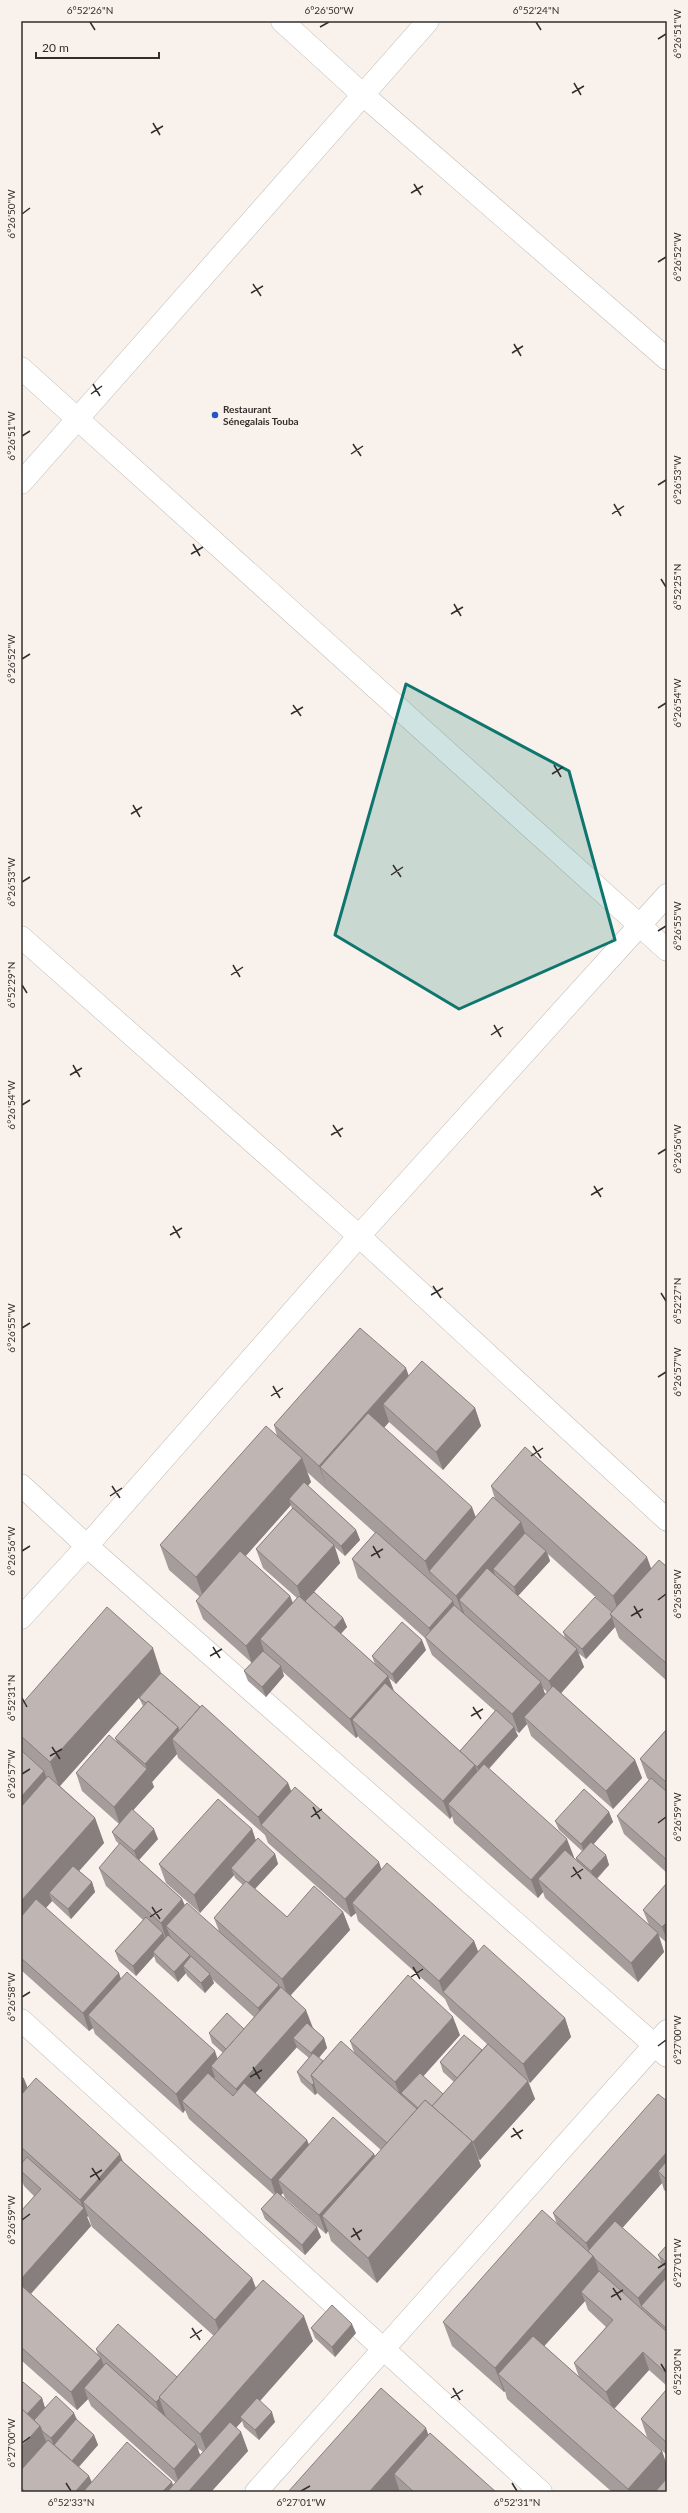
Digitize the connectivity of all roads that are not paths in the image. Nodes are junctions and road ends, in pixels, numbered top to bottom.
1 (282, 21) edge
2 (428, 21) edge
3 (362, 94) junction
4 (667, 359) edge
5 (21, 368) edge
6 (79, 419) junction
7 (21, 483) edge
8 (667, 895) edge
9 (639, 925) junction
10 (21, 937) edge
11 (667, 950) edge
12 (359, 1236) junction
13 (21, 1485) edge
14 (667, 1520) edge
15 (87, 1546) junction
16 (21, 1618) edge
17 (21, 2020) edge
18 (663, 2044) edge
19 (384, 2348) junction
20 (256, 2492) edge
21 (541, 2492) edge

1 - 3 street
2 - 3 street
3 - 4 street
3 - 6 street
5 - 6 street
6 - 7 street
6 - 9 street
8 - 9 street
9 - 11 street
9 - 12 street
10 - 12 street
12 - 14 street
12 - 15 street
13 - 15 street
15 - 16 street
15 - 18 street
17 - 19 street
18 - 19 street
19 - 20 street
19 - 21 street

